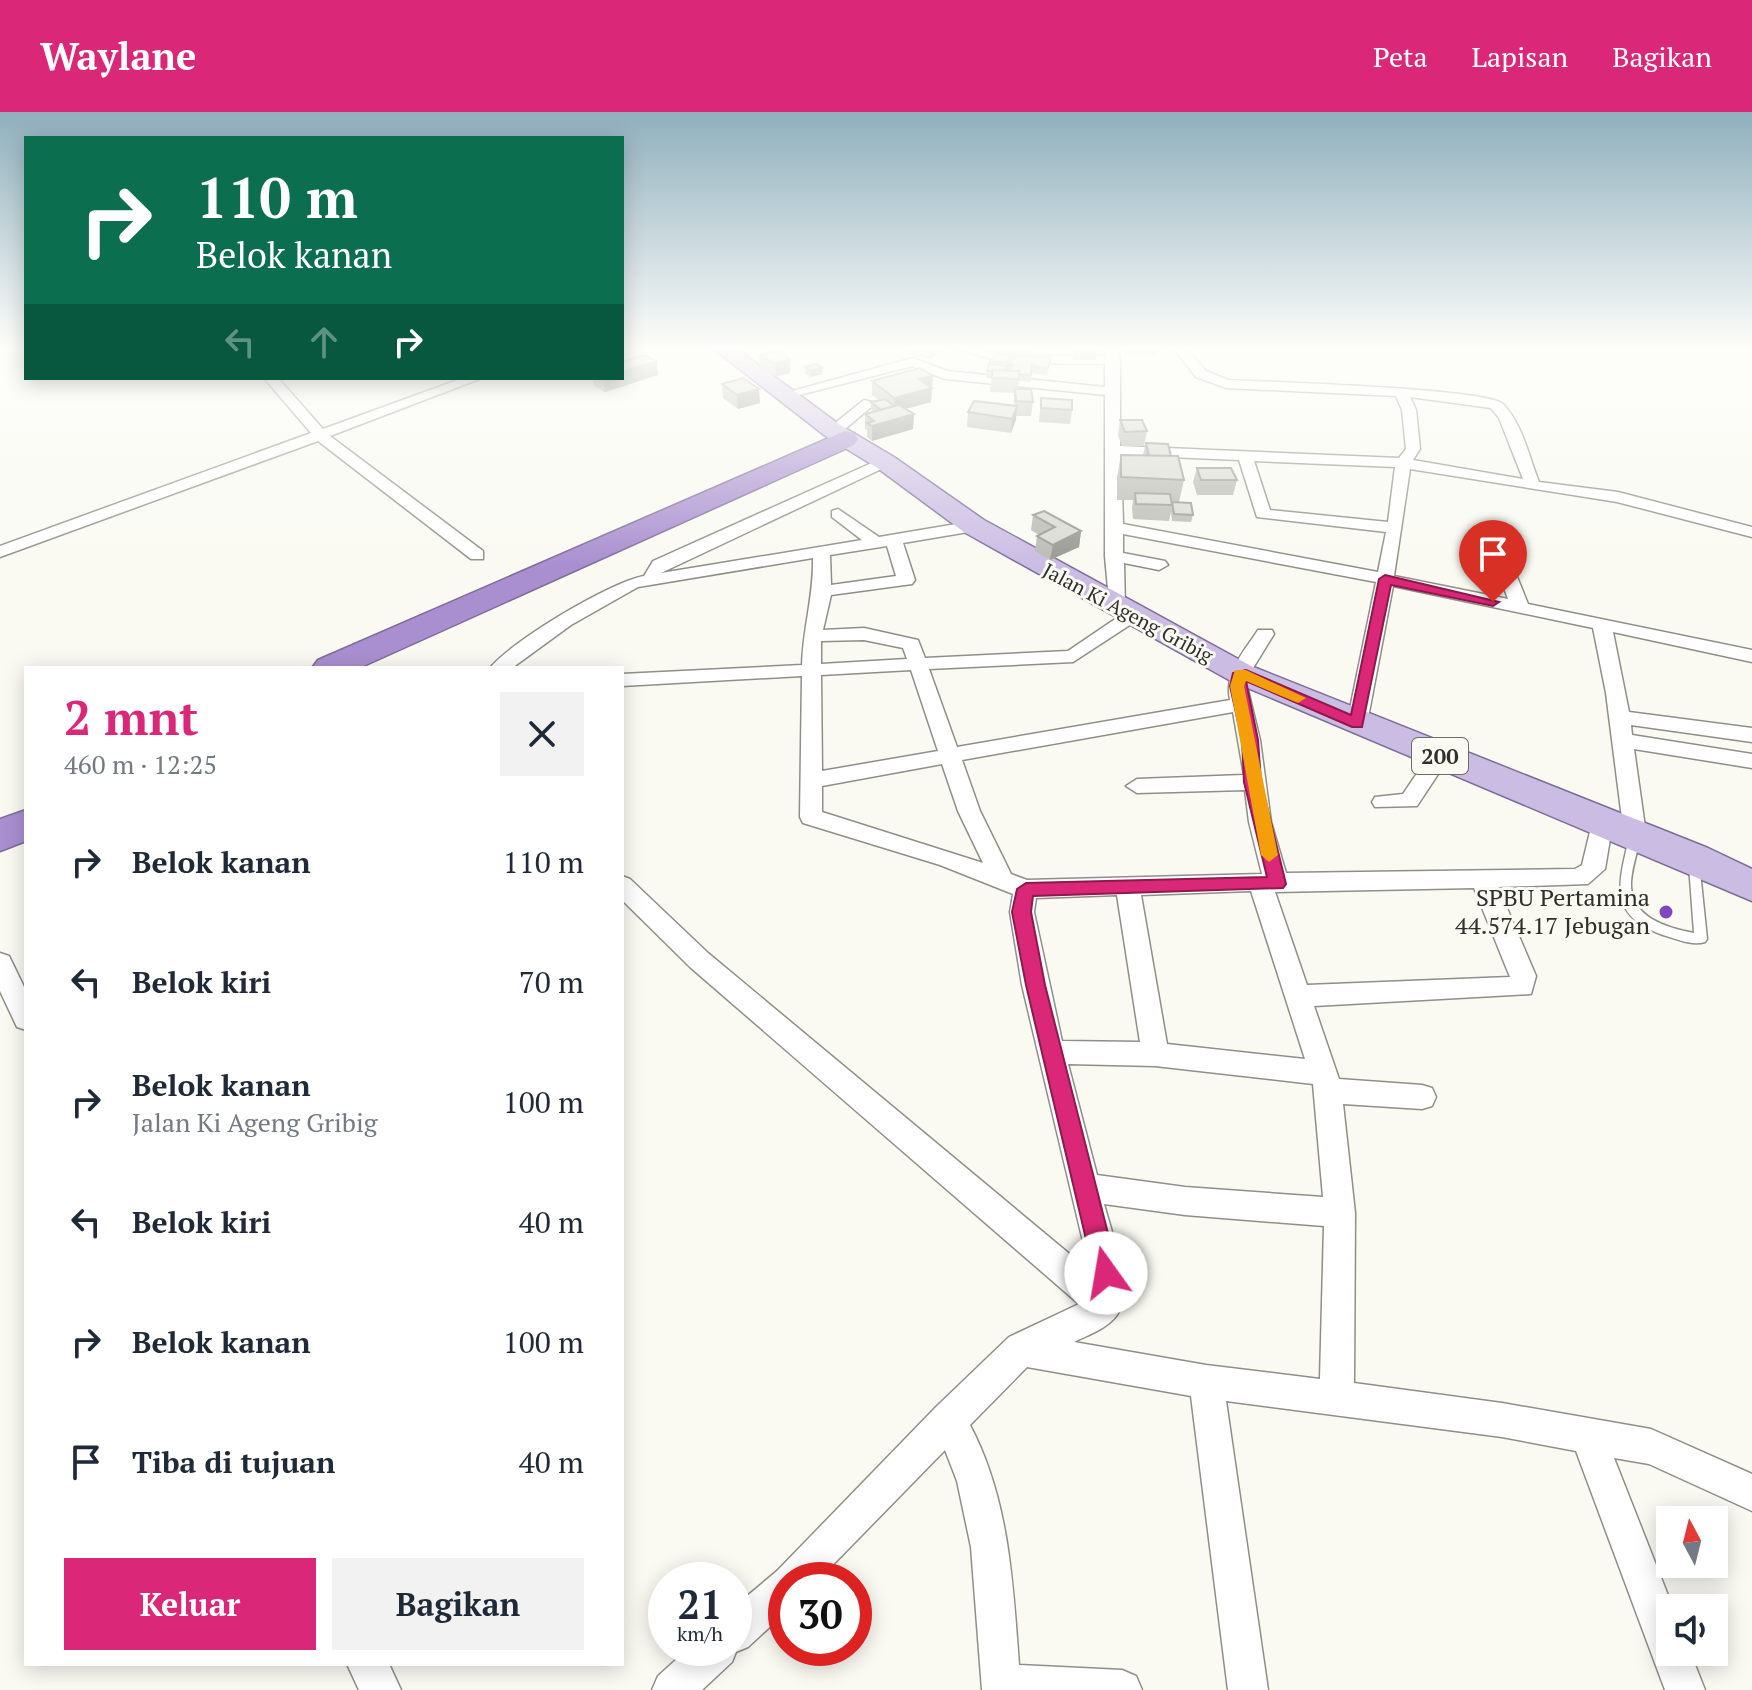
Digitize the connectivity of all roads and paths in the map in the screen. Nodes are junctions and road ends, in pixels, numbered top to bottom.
1 (307, 420) edge
2 (364, 420) edge
3 (815, 420) edge
4 (861, 420) edge
5 (1113, 420) edge
6 (1409, 420) edge
7 (1507, 420) edge
8 (321, 436) junction
9 (847, 450) junction
10 (1114, 450) junction
11 (1245, 455) junction
12 (1403, 463) junction
13 (1533, 486) junction
14 (838, 514) dead end
15 (974, 526) junction
16 (1117, 528) junction
17 (1395, 528) junction
18 (1752, 532) edge
19 (893, 539) junction
20 (874, 541) junction
21 (821, 551) junction
22 (0, 552) edge
23 (1499, 552) dead end
24 (477, 555) dead end
25 (1113, 556) junction
26 (1159, 565) dead end
27 (1385, 579) junction
28 (653, 580) junction
29 (823, 591) junction
30 (1520, 607) junction
31 (1125, 611) junction
32 (1602, 626) junction
33 (1265, 634) dead end
34 (812, 636) junction
35 (1752, 656) edge
36 (919, 664) junction
37 (335, 666) edge
38 (372, 666) edge
39 (503, 666) edge
40 (813, 669) junction
41 (624, 680) edge
42 (1241, 689) junction
43 (1618, 717) junction
44 (1357, 723) junction
45 (1752, 735) edge
46 (1623, 740) junction
47 (948, 756) junction
48 (1439, 756) junction
49 (1752, 761) edge
50 (813, 780) junction
51 (1253, 782) junction
52 (1137, 786) dead end
53 (1383, 802) dead end
54 (24, 805) edge
55 (0, 816) edge
56 (1602, 821) junction
57 (24, 825) edge
58 (1635, 834) junction
59 (0, 836) edge
60 (1694, 858) junction
61 (1483, 881) junction
62 (1014, 884) junction
63 (1268, 884) junction
64 (1127, 885) junction
65 (1752, 886) edge
66 (624, 887) edge
67 (0, 963) edge
68 (1295, 996) junction
69 (24, 1015) edge
70 (1054, 1052) junction
71 (1155, 1054) junction
72 (1326, 1082) junction
73 (1422, 1097) dead end
74 (1085, 1187) junction
75 (1340, 1213) junction
76 (1105, 1305) junction
77 (1021, 1349) junction
78 (1206, 1382) junction
79 (1337, 1398) junction
80 (948, 1419) junction
81 (1588, 1436) junction
82 (1752, 1493) edge
83 (812, 1562) edge
84 (768, 1602) edge
85 (1656, 1615) edge
86 (752, 1617) edge
87 (368, 1666) edge
88 (701, 1666) edge
89 (1676, 1666) edge
90 (682, 1687) edge
91 (1001, 1687) edge
92 (381, 1690) edge
93 (1122, 1690) edge
94 (1248, 1690) edge
95 (1685, 1690) edge

1 - 8 street
2 - 8 street
3 - 9 main road, Jalan Ki Ageng Gribig / 200
4 - 9 street
5 - 10 street
6 - 12 street
7 - 13 street
8 - 22 street
8 - 24 street
9 - 15 main road, Jalan Ki Ageng Gribig / 200
9 - 28 street
9 - 37 highway
9 - 38 highway
10 - 11 street
10 - 16 street
11 - 12 street
11 - 17 street
12 - 13 street
12 - 17 street
13 - 18 street
14 - 20 street
15 - 19 street
15 - 31 main road, Jalan Ki Ageng Gribig / 200
16 - 25 street
16 - 27 street
17 - 27 street
19 - 20 street
19 - 29 street
20 - 21 street
21 - 28 street
21 - 29 street
23 - 30 street
25 - 26 street
25 - 31 street
27 - 30 street
27 - 44 street
28 - 39 street
29 - 34 street
30 - 32 street
31 - 36 street
31 - 42 main road, Jalan Ki Ageng Gribig / 200
32 - 35 street
32 - 43 street
33 - 42 street
34 - 36 street
34 - 40 street
36 - 40 street
36 - 47 street
40 - 41 street
40 - 50 street
42 - 44 main road, Jalan Ki Ageng Gribig / 200
42 - 47 street
42 - 51 street
43 - 45 street
43 - 46 street
44 - 48 main road, Jalan Ki Ageng Gribig / 200
46 - 49 street
46 - 58 street
47 - 50 street
47 - 62 street
48 - 53 street
48 - 56 main road, Jalan Ki Ageng Gribig / 200
50 - 62 street
51 - 52 street
51 - 63 street
54 - 55 highway
56 - 58 main road, Jalan Ki Ageng Gribig / 200
56 - 61 street
57 - 59 highway
58 - 60 main road, Jalan Ki Ageng Gribig / 200
58 - 60 lane
60 - 65 main road, Jalan Ki Ageng Gribig / 200
61 - 63 street
61 - 68 street
62 - 64 street
62 - 70 street
63 - 64 street
63 - 68 street
64 - 71 street
66 - 76 street
67 - 69 street
68 - 72 street
70 - 71 street
70 - 74 street
71 - 72 street
72 - 73 street
72 - 75 street
74 - 75 street
74 - 76 street
75 - 79 street
76 - 77 street
77 - 78 street
77 - 80 street
78 - 79 street
78 - 94 street
79 - 81 street
80 - 83 street
80 - 91 street
81 - 82 street
81 - 85 street
84 - 86 street
87 - 92 street
88 - 90 street
89 - 95 street
91 - 93 street

